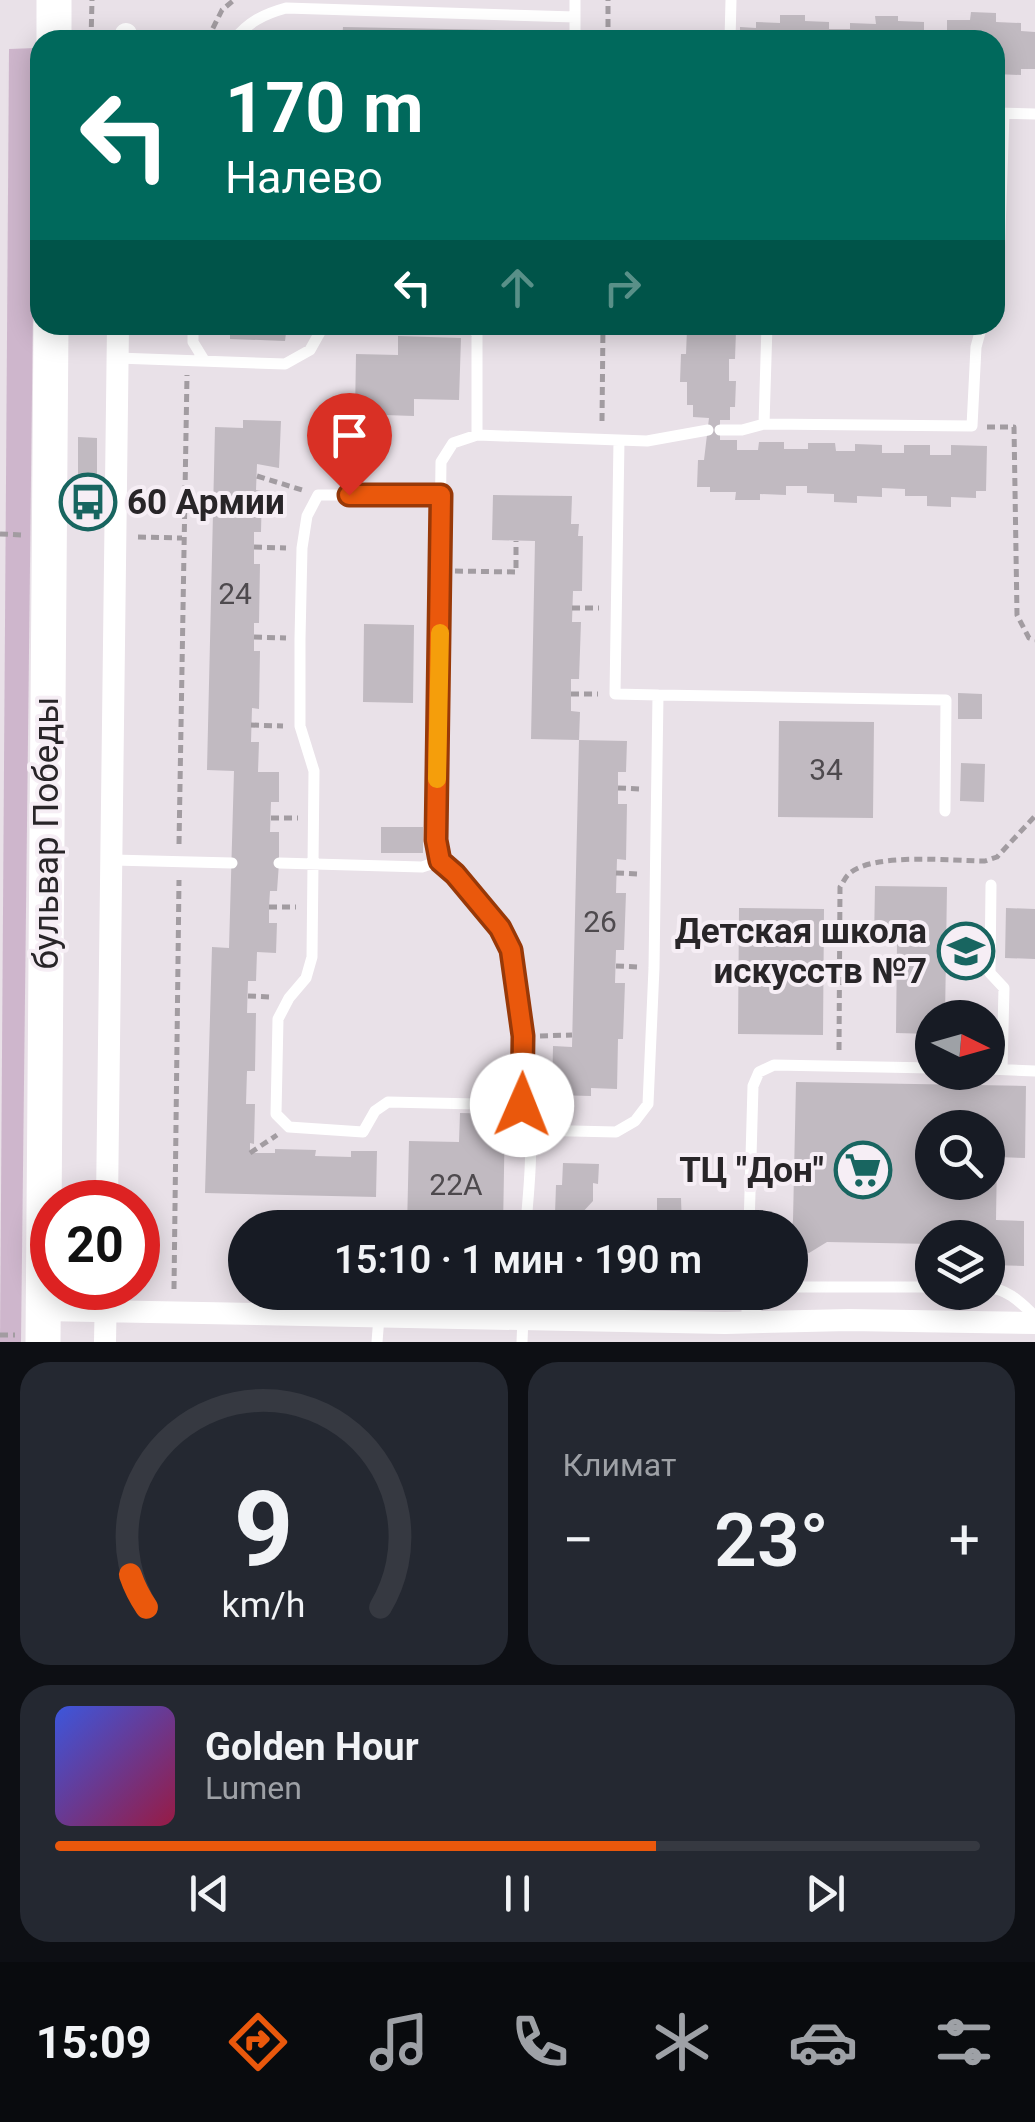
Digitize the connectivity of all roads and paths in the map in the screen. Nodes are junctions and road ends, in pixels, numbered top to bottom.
1 (54, 0) edge
2 (92, 0) edge
3 (234, 0) edge
4 (576, 0) edge
5 (608, 0) edge
6 (732, 0) edge
7 (391, 5) edge
8 (575, 17) junction
9 (54, 30) edge
10 (91, 30) edge
11 (213, 30) edge
12 (242, 30) edge
13 (575, 30) edge
14 (608, 30) edge
15 (730, 30) edge
16 (1005, 114) edge
17 (1035, 114) edge
18 (50, 335) edge
19 (118, 335) edge
20 (193, 335) edge
21 (318, 335) edge
22 (477, 335) edge
23 (603, 335) edge
24 (767, 335) edge
25 (979, 335) edge
26 (118, 358) junction
27 (204, 360) junction
28 (764, 424) junction
29 (972, 426) junction
30 (477, 436) junction
31 (602, 440) junction
32 (620, 440) junction
33 (256, 476) dead end
34 (318, 495) junction
35 (441, 495) junction
36 (516, 541) dead end
37 (254, 547) dead end
38 (302, 548) junction
39 (441, 570) junction
40 (572, 608) dead end
41 (616, 609) junction
42 (254, 637) dead end
43 (300, 639) junction
44 (1035, 640) edge
45 (571, 694) dead end
46 (616, 694) junction
47 (658, 695) junction
48 (251, 725) dead end
49 (300, 726) junction
50 (944, 811) dead end
51 (1035, 816) edge
52 (271, 818) dead end
53 (314, 818) junction
54 (113, 860) junction
55 (440, 861) junction
56 (232, 863) dead end
57 (279, 863) dead end
58 (315, 864) junction
59 (990, 885) dead end
60 (269, 907) dead end
61 (312, 908) junction
62 (1004, 1000) edge
63 (572, 1035) dead end
64 (523, 1036) junction
65 (840, 1066) junction
66 (915, 1068) edge
67 (1005, 1069) edge
68 (1035, 1072) edge
69 (522, 1105) junction
70 (289, 1127) junction
71 (529, 1130) junction
72 (250, 1153) dead end
73 (107, 1180) edge
74 (527, 1210) edge
75 (750, 1210) edge
76 (808, 1287) edge
77 (915, 1287) edge
78 (1005, 1293) edge
79 (160, 1302) edge
80 (80, 1310) edge
81 (106, 1310) edge
82 (747, 1310) edge
83 (755, 1310) edge
84 (378, 1316) junction
85 (1035, 1320) edge
86 (747, 1322) junction
87 (43, 1326) edge
88 (522, 1331) edge
89 (1008, 1332) edge
90 (105, 1342) edge
91 (377, 1342) edge

1 - 9 main road
2 - 10 path
3 - 11 path
4 - 8 lane
5 - 14 path
6 - 15 lane
7 - 8 lane
7 - 12 lane
8 - 13 lane
16 - 17 lane
18 - 87 main road, бульвар Победы
19 - 26 street
20 - 27 lane
21 - 27 lane
22 - 30 lane
23 - 31 path
24 - 28 lane
25 - 29 lane
26 - 27 lane
26 - 54 street
28 - 29 lane
28 - 32 lane
29 - 44 path
30 - 31 lane
30 - 35 lane
31 - 32 lane
32 - 41 lane
33 - 34 path
34 - 35 lane
34 - 38 lane
35 - 39 lane
36 - 39 path
37 - 38 path
38 - 43 lane
39 - 55 lane
40 - 41 path
41 - 46 lane
42 - 43 path
43 - 49 lane
45 - 46 path
46 - 47 lane
47 - 50 lane
47 - 71 lane
48 - 49 path
49 - 53 lane
51 - 65 path
52 - 53 path
53 - 58 lane
54 - 56 lane
54 - 73 street
55 - 58 lane
55 - 64 lane
57 - 58 lane
58 - 61 lane
59 - 62 lane
60 - 61 path
61 - 70 lane
63 - 64 path
64 - 69 lane
65 - 66 lane
65 - 75 lane
67 - 68 lane
69 - 70 lane
69 - 71 lane
70 - 72 path
71 - 74 lane
76 - 77 lane
78 - 85 lane
79 - 84 street
80 - 87 street
81 - 90 street
82 - 86 lane
83 - 86 lane
84 - 88 street
84 - 91 lane
85 - 89 street
86 - 88 street
86 - 89 street

